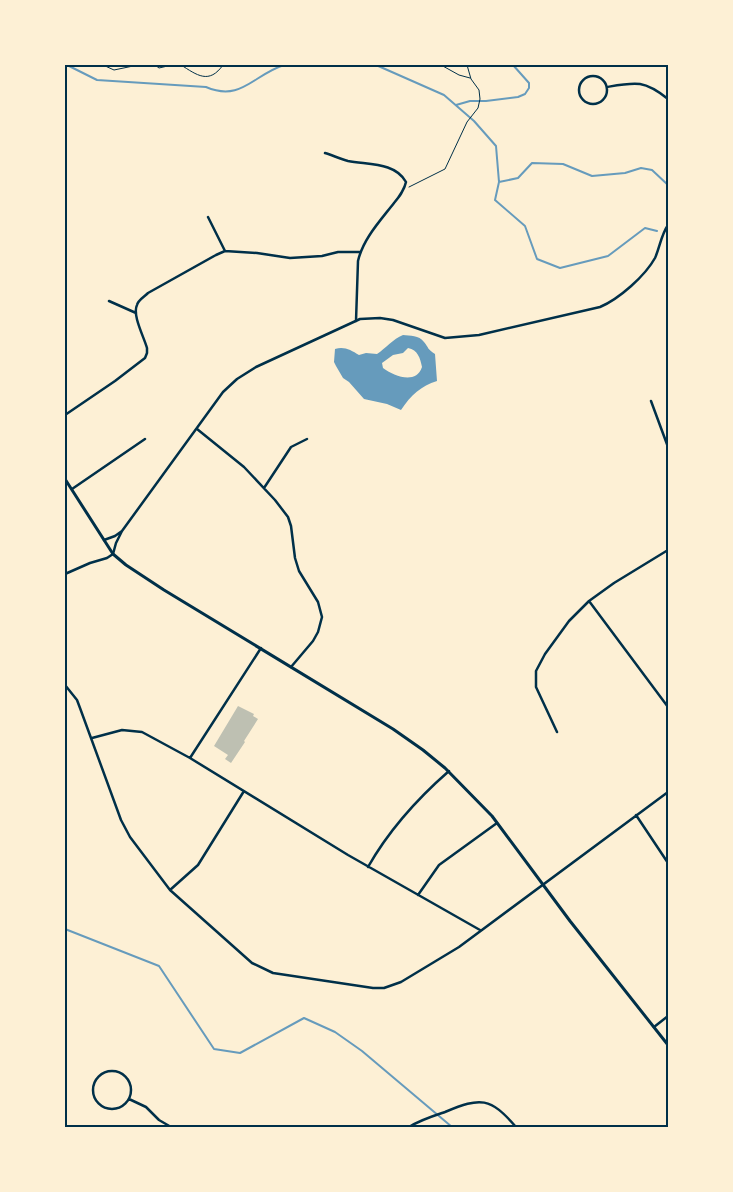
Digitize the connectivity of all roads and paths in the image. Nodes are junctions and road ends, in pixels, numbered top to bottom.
1 (103, 65) edge
2 (138, 65) edge
3 (155, 65) edge
4 (172, 65) edge
5 (181, 65) edge
6 (222, 65) edge
7 (441, 65) edge
8 (467, 65) edge
9 (471, 78) junction
10 (607, 87) junction
11 (668, 99) edge
12 (325, 153) dead end
13 (404, 190) junction
14 (208, 217) dead end
15 (668, 225) edge
16 (225, 250) junction
17 (360, 252) junction
18 (109, 301) dead end
19 (136, 313) junction
20 (356, 321) junction
21 (651, 401) dead end
22 (65, 414) edge
23 (197, 429) junction
24 (145, 439) dead end
25 (307, 439) dead end
26 (668, 447) edge
27 (65, 479) edge
28 (264, 488) junction
29 (72, 489) junction
30 (122, 531) junction
31 (104, 540) junction
32 (668, 550) edge
33 (113, 554) junction
34 (65, 574) edge
35 (588, 602) junction
36 (261, 648) junction
37 (291, 667) junction
38 (65, 685) edge
39 (668, 707) edge
40 (557, 732) dead end
41 (92, 738) junction
42 (190, 758) junction
43 (449, 771) junction
44 (244, 791) junction
45 (668, 792) edge
46 (636, 815) junction
47 (498, 823) junction
48 (668, 863) edge
49 (368, 867) junction
50 (544, 884) junction
51 (170, 890) junction
52 (418, 895) junction
53 (480, 930) junction
54 (668, 1016) edge
55 (654, 1028) junction
56 (668, 1045) edge
57 (129, 1098) junction
58 (171, 1127) edge
59 (409, 1127) edge
60 (516, 1127) edge

1 - 2 path
3 - 4 path
5 - 6 path
7 - 9 path
8 - 9 path
9 - 13 path
10 - 10 street
10 - 11 street
12 - 13 street
13 - 17 street
14 - 16 street
15 - 20 street
16 - 17 street
16 - 19 street
17 - 20 street
18 - 19 street
19 - 22 street
20 - 23 street
21 - 26 street
23 - 28 street
23 - 30 street
24 - 29 street
25 - 28 street
27 - 29 main road
28 - 37 street
29 - 31 main road
30 - 31 street
30 - 33 street
31 - 33 main road
32 - 35 street
33 - 34 street
33 - 36 main road
35 - 39 street
35 - 40 street
36 - 37 main road
36 - 42 street
37 - 43 main road
38 - 41 street
41 - 42 street
41 - 51 street
42 - 44 street
43 - 47 main road
43 - 49 street
44 - 49 street
44 - 51 street
45 - 46 street
46 - 48 street
46 - 50 street
47 - 50 main road
47 - 52 street
49 - 52 street
50 - 53 street
50 - 55 main road
51 - 53 street
52 - 53 street
54 - 55 street
55 - 56 main road
57 - 57 street
57 - 58 street
59 - 60 street

